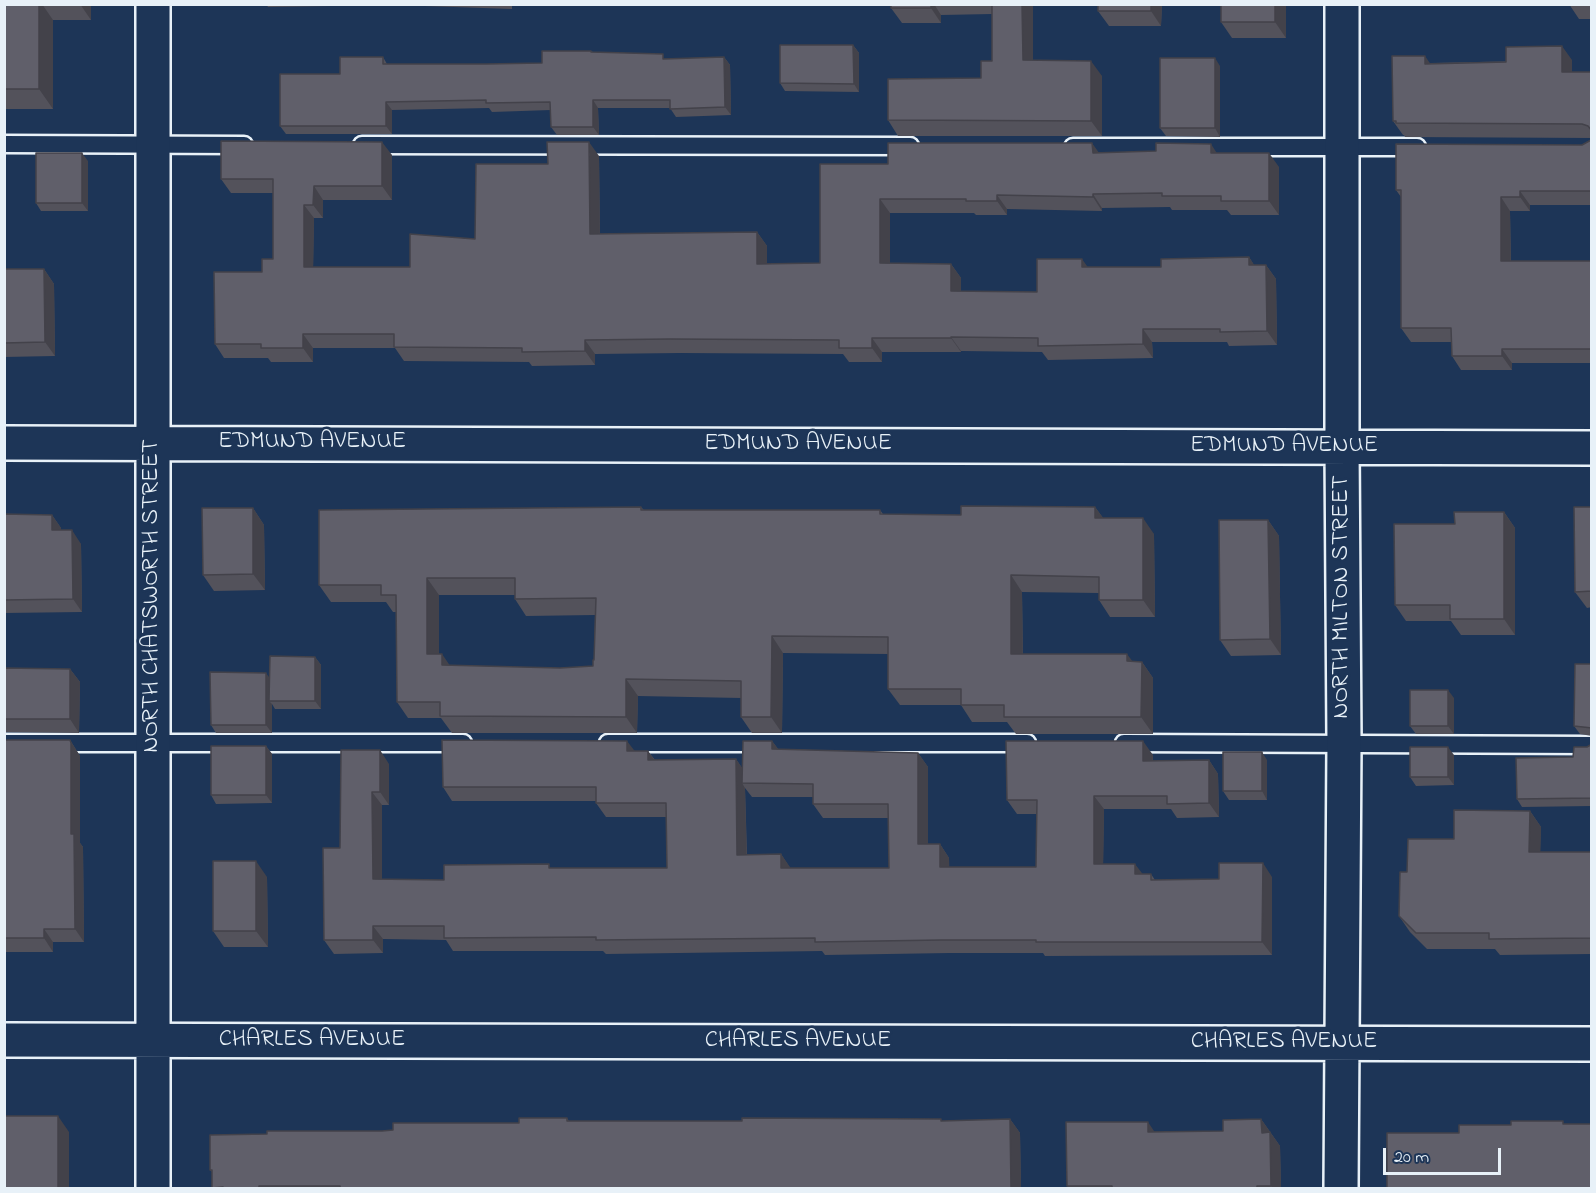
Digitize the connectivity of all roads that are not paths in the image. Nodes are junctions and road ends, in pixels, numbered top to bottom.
1 (153, 4) edge
2 (1342, 4) edge
3 (4, 144) edge
4 (154, 145) junction
5 (264, 145) edge
6 (348, 145) edge
7 (921, 146) edge
8 (1053, 147) edge
9 (1342, 147) junction
10 (1438, 147) edge
11 (4, 442) edge
12 (153, 443) junction
13 (1342, 447) junction
14 (1592, 448) edge
15 (4, 742) edge
16 (154, 743) junction
17 (479, 743) edge
18 (587, 743) edge
19 (1041, 743) edge
20 (1112, 743) edge
21 (1344, 744) junction
22 (1592, 745) edge
23 (4, 1040) edge
24 (153, 1040) junction
25 (1341, 1043) junction
26 (1592, 1044) edge
27 (153, 1188) edge
28 (1341, 1188) edge

1 - 4 street, NORTH CHATSWORTH STREET
2 - 9 street, NORTH MILTON STREET
3 - 4 lane
4 - 5 lane
4 - 12 street, NORTH CHATSWORTH STREET
6 - 7 lane
8 - 9 lane
9 - 10 lane
9 - 13 street, NORTH MILTON STREET
11 - 12 street, EDMUND AVENUE
12 - 13 street, EDMUND AVENUE
12 - 16 street, NORTH CHATSWORTH STREET
13 - 14 street, EDMUND AVENUE
13 - 21 street, NORTH MILTON STREET
15 - 16 lane
16 - 17 lane
16 - 24 street, NORTH CHATSWORTH STREET
18 - 19 lane
20 - 21 lane
21 - 22 lane
21 - 25 street, NORTH MILTON STREET
23 - 24 street, CHARLES AVENUE
24 - 25 street, CHARLES AVENUE
24 - 27 street, NORTH CHATSWORTH STREET
25 - 26 street, CHARLES AVENUE
25 - 28 street, NORTH MILTON STREET

